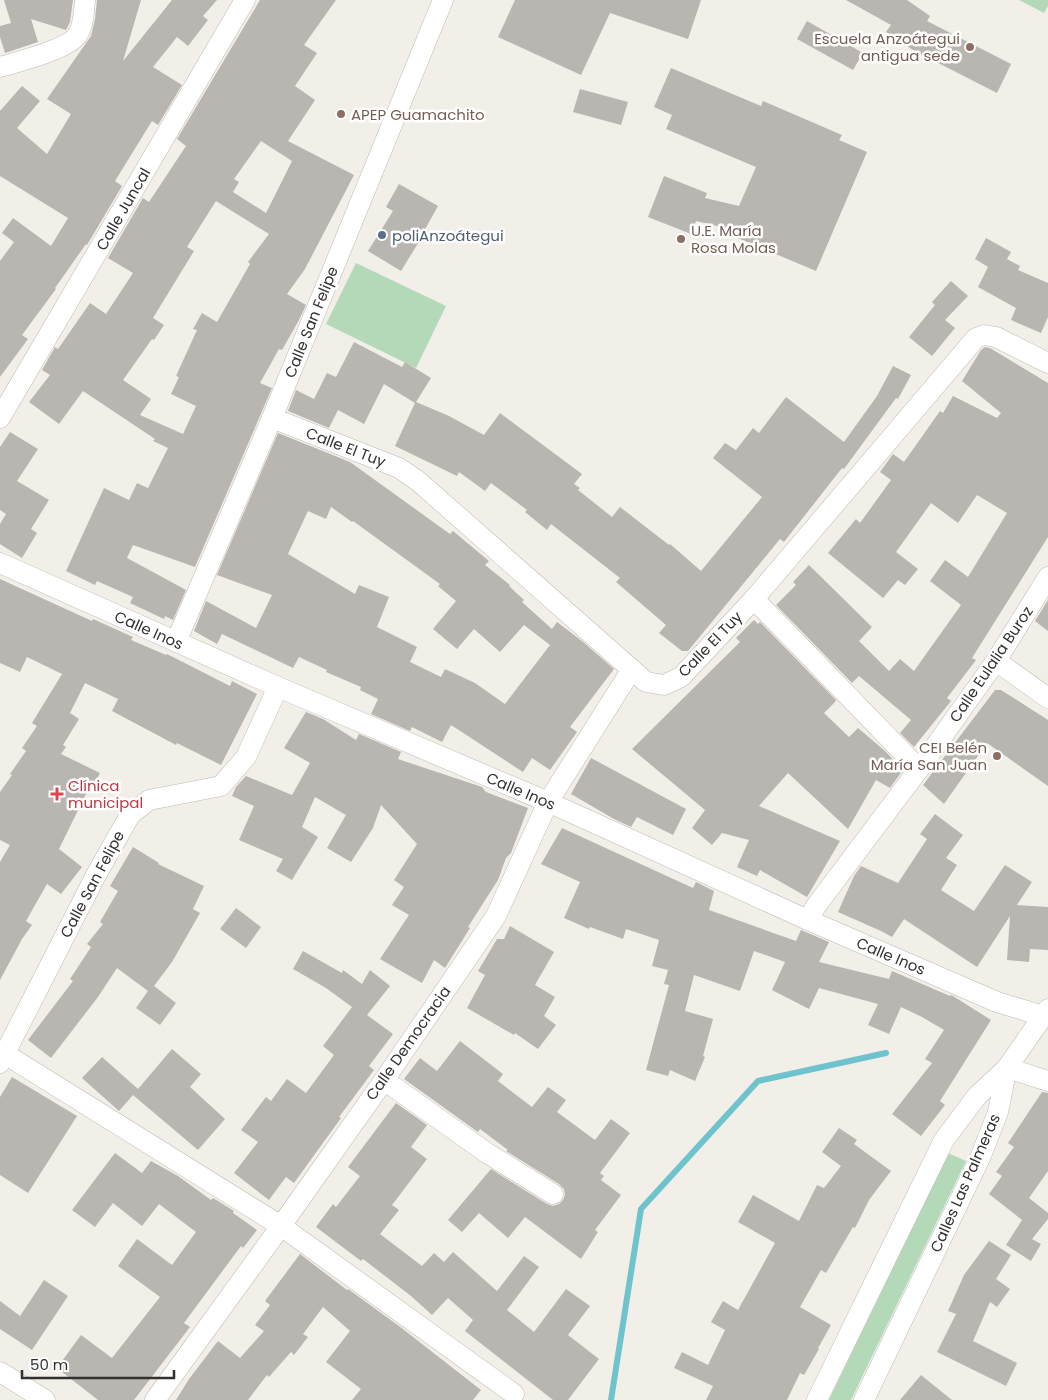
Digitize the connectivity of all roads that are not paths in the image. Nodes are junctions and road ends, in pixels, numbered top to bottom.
1 (85, 0) edge
2 (246, 0) edge
3 (443, 0) edge
4 (0, 68) edge
5 (1048, 363) edge
6 (0, 418) edge
7 (272, 418) junction
8 (0, 563) edge
9 (1048, 577) edge
10 (754, 599) junction
11 (176, 642) junction
12 (996, 661) junction
13 (632, 669) junction
14 (278, 687) junction
15 (1048, 698) edge
16 (919, 769) junction
17 (548, 802) junction
18 (808, 920) junction
19 (1046, 1012) edge
20 (2, 1058) edge
21 (1007, 1068) junction
22 (384, 1080) junction
23 (1048, 1081) edge
24 (553, 1194) dead end
25 (281, 1226) junction
26 (0, 1372) edge
27 (514, 1394) dead end
28 (45, 1400) edge
29 (155, 1400) edge
30 (817, 1400) edge
31 (864, 1400) edge

1 - 4 street
2 - 6 street, Calle Juncal
3 - 7 street, Calle San Felipe
5 - 10 street, Calle El Tuy
7 - 11 street, Calle San Felipe
7 - 13 street, Calle El Tuy
8 - 11 street, Calle Inos
9 - 12 street, Calle Eulalia Buroz
10 - 13 street, Calle El Tuy
10 - 16 street
11 - 14 street, Calle Inos
12 - 15 street
12 - 16 street, Calle Eulalia Buroz
13 - 17 street, Calle Democracia
14 - 17 street, Calle Inos
14 - 20 street, Calle San Felipe
16 - 18 street, Calle Eulalia Buroz
17 - 18 street, Calle Inos
17 - 22 street, Calle Democracia
18 - 19 street, Calle Inos
19 - 21 street
20 - 25 street
21 - 23 street
21 - 30 street, Calles Las Palmeras
21 - 31 street, Calles Las Palmeras
22 - 24 street
22 - 25 street, Calle Democracia
25 - 27 street
25 - 29 street, Calle Democracia
26 - 28 street

